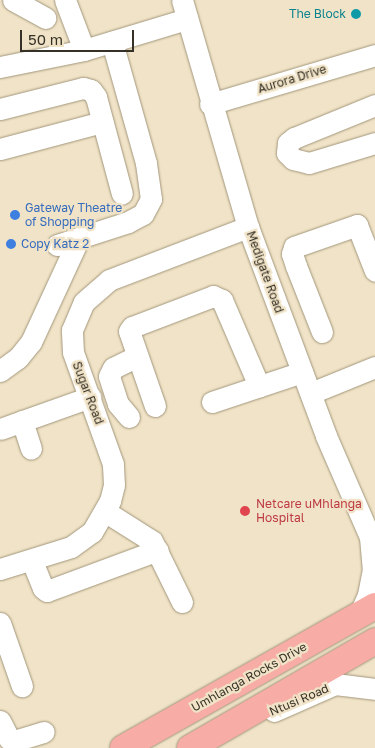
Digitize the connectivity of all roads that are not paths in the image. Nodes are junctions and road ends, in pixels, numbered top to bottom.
1 (13, 0) edge
2 (65, 0) edge
3 (184, 9) edge
4 (45, 18) dead end
5 (112, 42) junction
6 (84, 50) junction
7 (375, 55) edge
8 (0, 67) edge
9 (210, 104) junction
10 (375, 105) edge
11 (0, 109) edge
12 (102, 122) junction
13 (375, 143) edge
14 (0, 149) edge
15 (122, 194) dead end
16 (248, 228) junction
17 (79, 238) junction
18 (57, 245) dead end
19 (296, 266) junction
20 (375, 271) edge
21 (266, 277) junction
22 (322, 332) dead end
23 (136, 357) junction
24 (375, 367) edge
25 (0, 371) edge
26 (302, 372) junction
27 (259, 386) junction
28 (311, 394) junction
29 (90, 397) junction
30 (212, 402) dead end
31 (156, 406) dead end
32 (129, 417) dead end
33 (22, 421) junction
34 (0, 429) edge
35 (31, 449) dead end
36 (106, 512) junction
37 (372, 540) edge
38 (158, 550) junction
39 (32, 561) junction
40 (0, 569) edge
41 (182, 602) dead end
42 (367, 611) edge
43 (0, 623) edge
44 (375, 641) edge
45 (22, 686) dead end
46 (375, 689) edge
47 (0, 721) edge
48 (223, 728) junction
49 (44, 732) dead end
50 (123, 748) edge
51 (190, 748) edge

1 - 4 street
2 - 6 street
3 - 5 street
3 - 9 street, Medigate Road
5 - 6 street
5 - 17 street
6 - 8 street
7 - 9 street, Aurora Drive
9 - 16 street, Medigate Road
10 - 13 street
11 - 12 street
12 - 14 street
12 - 15 street
16 - 21 street, Medigate Road
16 - 29 street, Sugar Road
17 - 18 street
17 - 25 street
19 - 20 street
19 - 21 street
19 - 22 street
21 - 26 street, Medigate Road
23 - 27 street
23 - 31 street
23 - 32 street
24 - 28 street
26 - 27 street
26 - 28 street, Medigate Road
27 - 30 street
28 - 37 street, Medigate Road
29 - 33 street
29 - 36 street, Sugar Road
33 - 34 street
33 - 35 street
36 - 38 street
36 - 39 street, Sugar Road
37 - 42 street, Medigate Road
38 - 39 street
38 - 41 street
39 - 40 street, Sugar Road
42 - 50 main road, Umhlanga Rocks Drive
43 - 45 street
44 - 48 main road
46 - 48 street, Ntusi Road
47 - 49 street
48 - 51 main road

